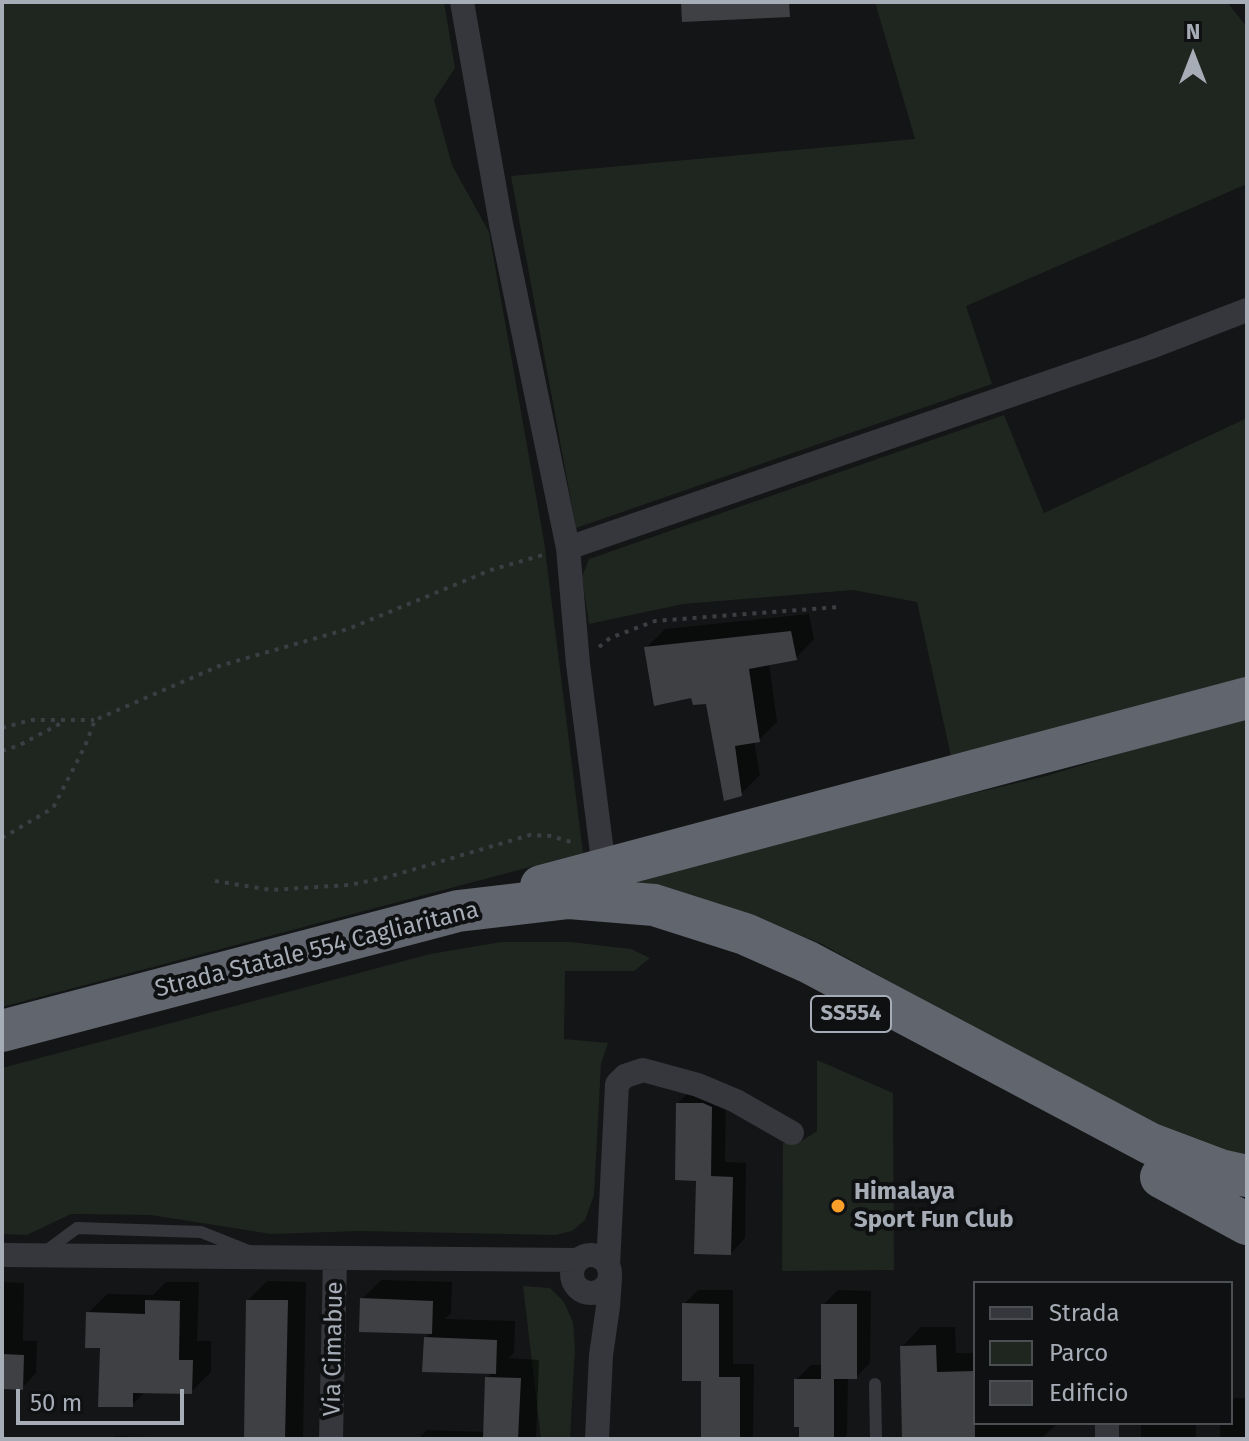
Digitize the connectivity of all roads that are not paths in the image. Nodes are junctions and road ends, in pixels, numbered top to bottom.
1 (462, 2) edge
2 (1247, 310) edge
3 (568, 548) junction
4 (1247, 698) edge
5 (603, 862) junction
6 (458, 911) junction
7 (2, 1031) edge
8 (2, 1053) edge
9 (792, 1133) dead end
10 (1247, 1176) edge
11 (1161, 1177) junction
12 (1247, 1201) edge
13 (1247, 1224) edge
14 (2, 1255) edge
15 (335, 1258) junction
16 (589, 1272) junction
17 (875, 1384) dead end
18 (331, 1439) edge
19 (597, 1439) edge
20 (876, 1439) edge

1 - 3 street
2 - 3 street
3 - 5 street
4 - 5 highway
5 - 6 highway
6 - 7 highway, Strada Statale 554 Cagliaritana / SS554
6 - 10 highway, Strada Statale 554 Cagliaritana / SS554
8 - 11 highway, Strada Statale 554 Cagliaritana / SS554
9 - 16 street
11 - 12 highway, Strada Statale 554 Cagliaritana / SS554
11 - 13 highway
14 - 15 street
15 - 16 street
15 - 18 street, Via Cimabue
16 - 19 street
17 - 20 lane

